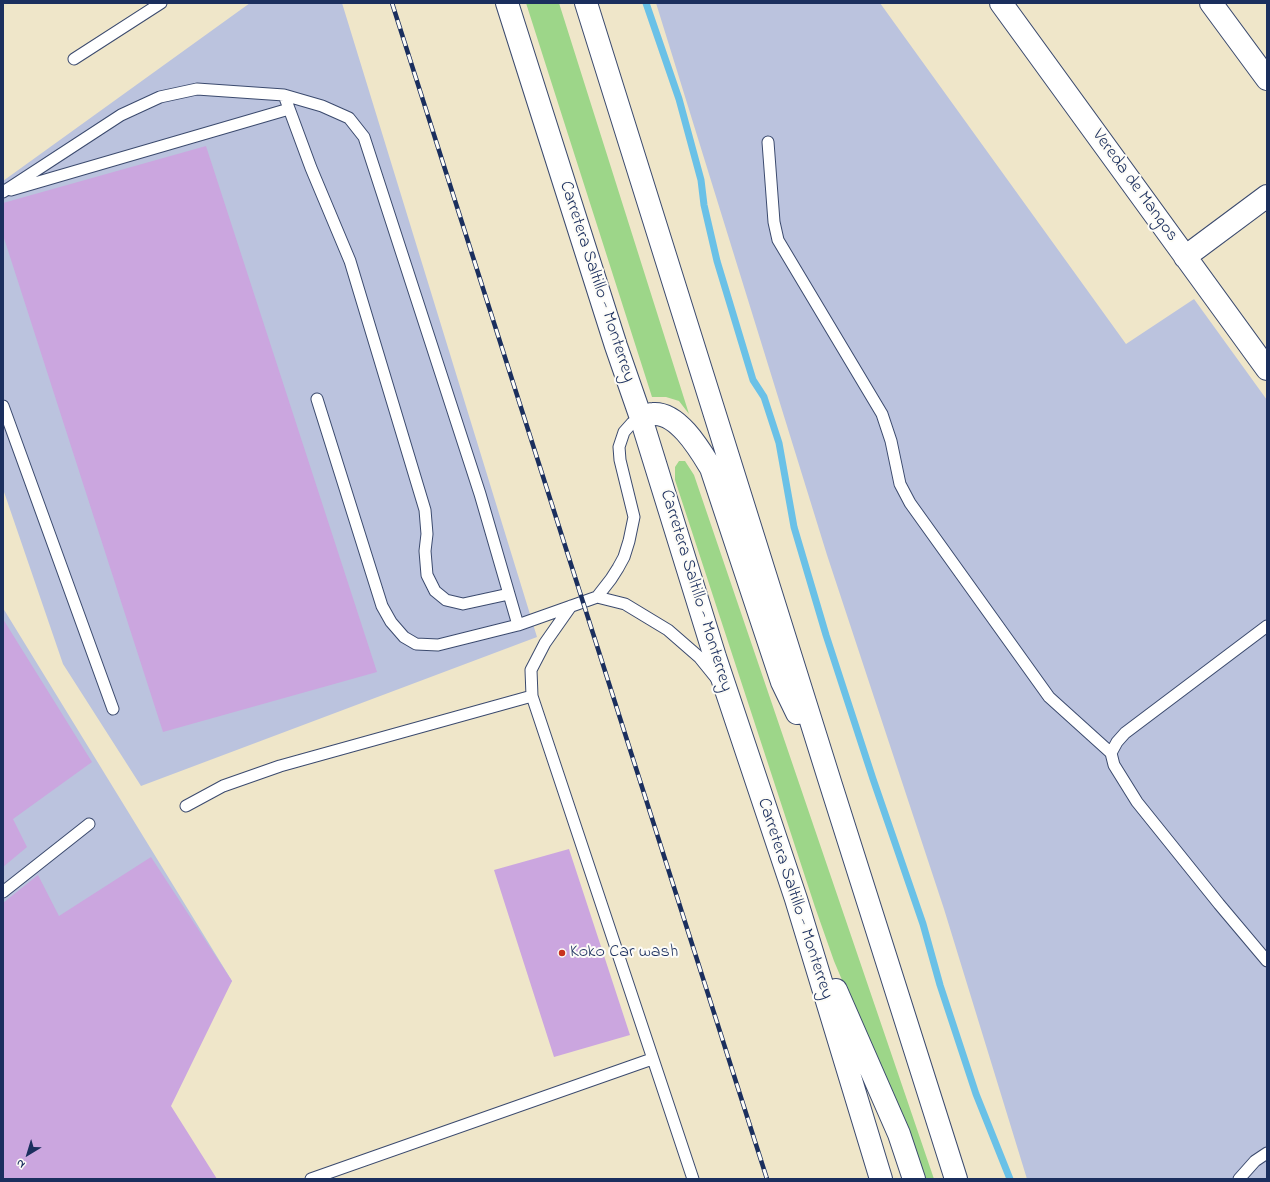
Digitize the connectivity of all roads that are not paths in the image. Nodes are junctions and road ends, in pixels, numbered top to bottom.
1 (161, 3) edge
2 (507, 3) edge
3 (1001, 3) edge
4 (1211, 3) edge
5 (588, 6) edge
6 (74, 59) dead end
7 (1267, 79) edge
8 (284, 95) junction
9 (289, 109) junction
10 (768, 142) dead end
11 (3, 192) edge
12 (1267, 196) edge
13 (1185, 257) junction
14 (1267, 369) edge
15 (317, 398) dead end
16 (3, 406) edge
17 (641, 418) junction
18 (509, 594) junction
19 (596, 597) junction
20 (571, 606) junction
21 (518, 625) junction
22 (1267, 626) edge
23 (728, 694) junction
24 (532, 696) junction
25 (113, 709) dead end
26 (1111, 753) junction
27 (831, 785) junction
28 (186, 806) dead end
29 (89, 824) dead end
30 (3, 892) edge
31 (796, 899) junction
32 (1267, 961) edge
33 (652, 1059) junction
34 (1267, 1153) edge
35 (311, 1179) edge
36 (693, 1179) edge
37 (881, 1179) edge
38 (914, 1179) edge
39 (956, 1179) edge
40 (1239, 1179) edge

1 - 6 lane
2 - 17 main road, Carretera Saltillo - Monterrey
3 - 13 main road, Vereda de Mangos
4 - 7 main road
5 - 27 main road
8 - 9 lane
8 - 11 lane
8 - 18 lane
9 - 11 lane
9 - 18 lane
10 - 26 lane
12 - 13 main road
13 - 14 main road, Vereda de Mangos
15 - 21 lane
16 - 25 lane
17 - 19 lane
17 - 23 main road, Carretera Saltillo - Monterrey
17 - 27 main road
18 - 21 lane
19 - 20 lane
19 - 23 lane
20 - 21 lane
20 - 24 lane
22 - 26 lane
23 - 31 main road, Carretera Saltillo - Monterrey
24 - 28 lane
24 - 33 lane
26 - 32 lane
27 - 39 main road
29 - 30 lane
31 - 37 main road, Carretera Saltillo - Monterrey
31 - 38 main road
33 - 35 lane
33 - 36 lane
34 - 40 lane

